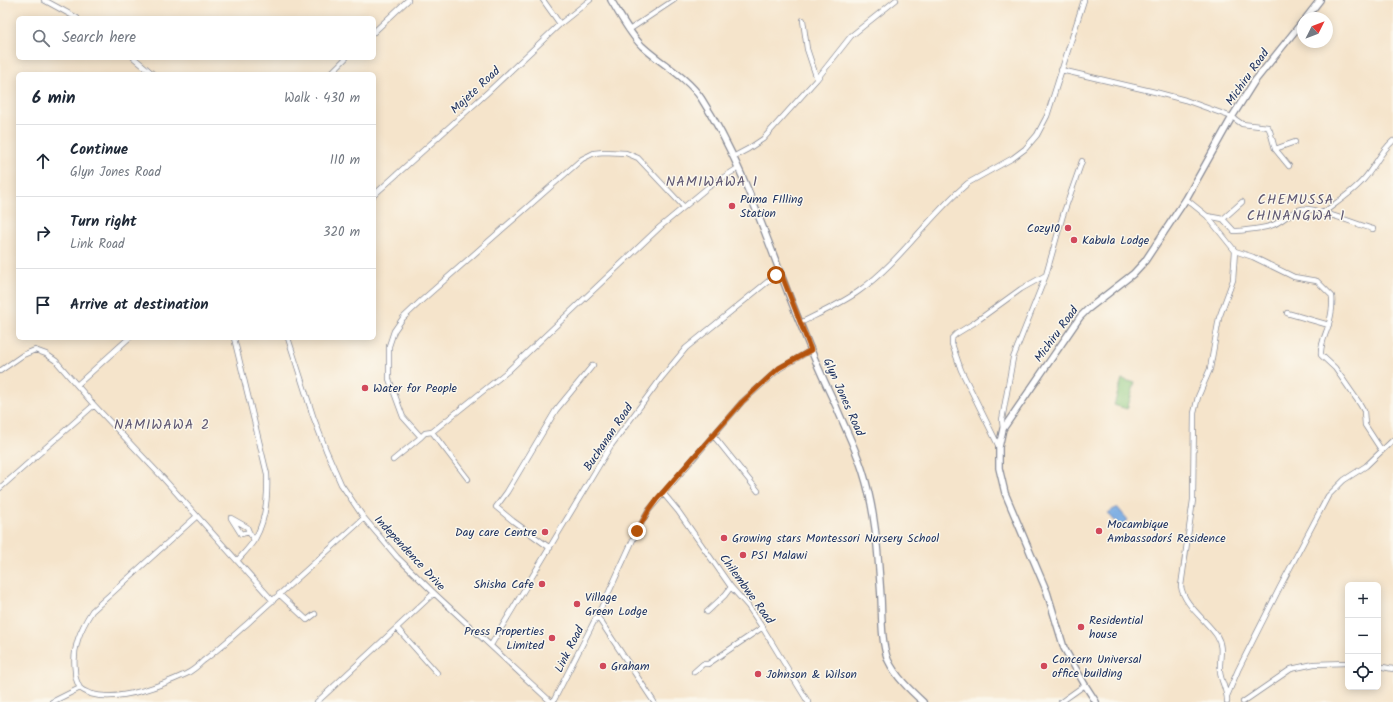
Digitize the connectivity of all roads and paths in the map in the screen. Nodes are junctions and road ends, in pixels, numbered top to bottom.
1 (44, 0) edge
2 (542, 0) edge
3 (590, 0) edge
4 (611, 0) edge
5 (674, 0) edge
6 (896, 0) edge
7 (1084, 0) edge
8 (1320, 0) edge
9 (405, 1) edge
10 (1311, 12) edge
11 (74, 16) edge
12 (803, 20) dead end
13 (560, 24) junction
14 (1297, 28) edge
15 (376, 30) edge
16 (629, 30) junction
17 (136, 60) edge
18 (344, 60) edge
19 (1061, 70) junction
20 (151, 72) edge
21 (332, 72) edge
22 (817, 79) junction
23 (1232, 117) junction
24 (1295, 142) dead end
25 (1393, 142) edge
26 (1275, 149) junction
27 (733, 157) junction
28 (1082, 161) dead end
29 (1289, 166) dead end
30 (738, 168) junction
31 (376, 193) edge
32 (1186, 199) junction
33 (1242, 202) dead end
34 (684, 206) junction
35 (1323, 213) junction
36 (1207, 216) junction
37 (1223, 219) junction
38 (1373, 229) dead end
39 (1235, 251) junction
40 (781, 273) junction
41 (1046, 275) junction
42 (1286, 313) dead end
43 (800, 323) junction
44 (1329, 325) junction
45 (128, 340) edge
46 (234, 340) edge
47 (289, 340) edge
48 (811, 350) junction
49 (593, 365) dead end
50 (0, 371) edge
51 (77, 385) junction
52 (94, 405) junction
53 (1004, 429) junction
54 (432, 432) junction
55 (713, 435) junction
56 (421, 437) junction
57 (1393, 440) edge
58 (999, 447) junction
59 (1382, 451) junction
60 (393, 460) dead end
61 (468, 479) dead end
62 (0, 488) edge
63 (758, 491) dead end
64 (663, 493) junction
65 (197, 516) junction
66 (364, 518) junction
67 (249, 532) dead end
68 (254, 540) junction
69 (550, 548) junction
70 (237, 561) junction
71 (731, 587) junction
72 (434, 593) junction
73 (279, 594) junction
74 (273, 601) junction
75 (707, 612) dead end
76 (315, 614) dead end
77 (597, 616) junction
78 (763, 627) junction
79 (397, 628) junction
80 (491, 645) junction
81 (1345, 664) edge
82 (1381, 667) edge
83 (1393, 669) edge
84 (694, 672) dead end
85 (437, 673) dead end
86 (1085, 685) junction
87 (80, 688) junction
88 (1227, 696) junction
89 (52, 702) edge
90 (317, 702) edge
91 (552, 702) edge
92 (654, 702) edge
93 (808, 702) edge
94 (924, 702) edge
95 (1061, 702) edge
96 (1096, 702) edge
97 (1227, 702) edge
98 (1243, 702) edge

1 - 11 street
2 - 13 street
3 - 13 street, Majete Road
4 - 16 street, Glyn Jones Road
5 - 16 street
6 - 22 street
7 - 19 street
8 - 10 street
9 - 15 street
12 - 22 street
13 - 31 street, Majete Road
14 - 23 street, Michiru Road
16 - 27 street, Glyn Jones Road
17 - 20 street
18 - 21 street
19 - 23 street
19 - 43 street
22 - 27 street
23 - 26 street
23 - 32 street, Michiru Road
24 - 26 street
25 - 35 street
26 - 29 street
27 - 30 street, Glyn Jones Road
28 - 41 street
30 - 34 street
30 - 40 street, Glyn Jones Road
32 - 36 street
32 - 53 street, Michiru Road
33 - 37 street
34 - 54 street
34 - 56 street
35 - 37 street
35 - 38 street
36 - 37 street
36 - 39 street
39 - 44 street
39 - 88 street
40 - 43 street, Glyn Jones Road
40 - 69 street, Buchanan Road
41 - 53 street
41 - 58 street
42 - 44 street
43 - 48 street, Glyn Jones Road
44 - 59 street
45 - 51 street
46 - 68 street
47 - 66 street, Independence Drive
48 - 55 street, Link Road
48 - 94 street, Glyn Jones Road
49 - 69 street
50 - 51 street
51 - 52 street
52 - 62 street
52 - 65 street
53 - 58 street, Michiru Road
54 - 56 street
54 - 61 street
55 - 63 street
55 - 64 street, Link Road
56 - 60 street
57 - 59 street
58 - 86 street, Michiru Road
59 - 88 street
64 - 71 street, Chilembwe Road
64 - 77 street, Link Road
65 - 70 street
65 - 87 street
66 - 72 street, Independence Drive
66 - 73 street
67 - 68 street
68 - 70 street
69 - 80 street, Buchanan Road
70 - 74 street
71 - 75 street
71 - 78 street, Chilembwe Road
72 - 79 street
72 - 80 street, Independence Drive
73 - 74 street
73 - 76 street
74 - 87 street
77 - 91 street, Link Road
77 - 92 street
78 - 84 street
78 - 93 street, Chilembwe Road
79 - 85 street
79 - 90 street
80 - 91 street, Independence Drive
81 - 98 street
82 - 83 street
86 - 95 street
86 - 96 street, Michiru Road
87 - 89 street
88 - 97 street

